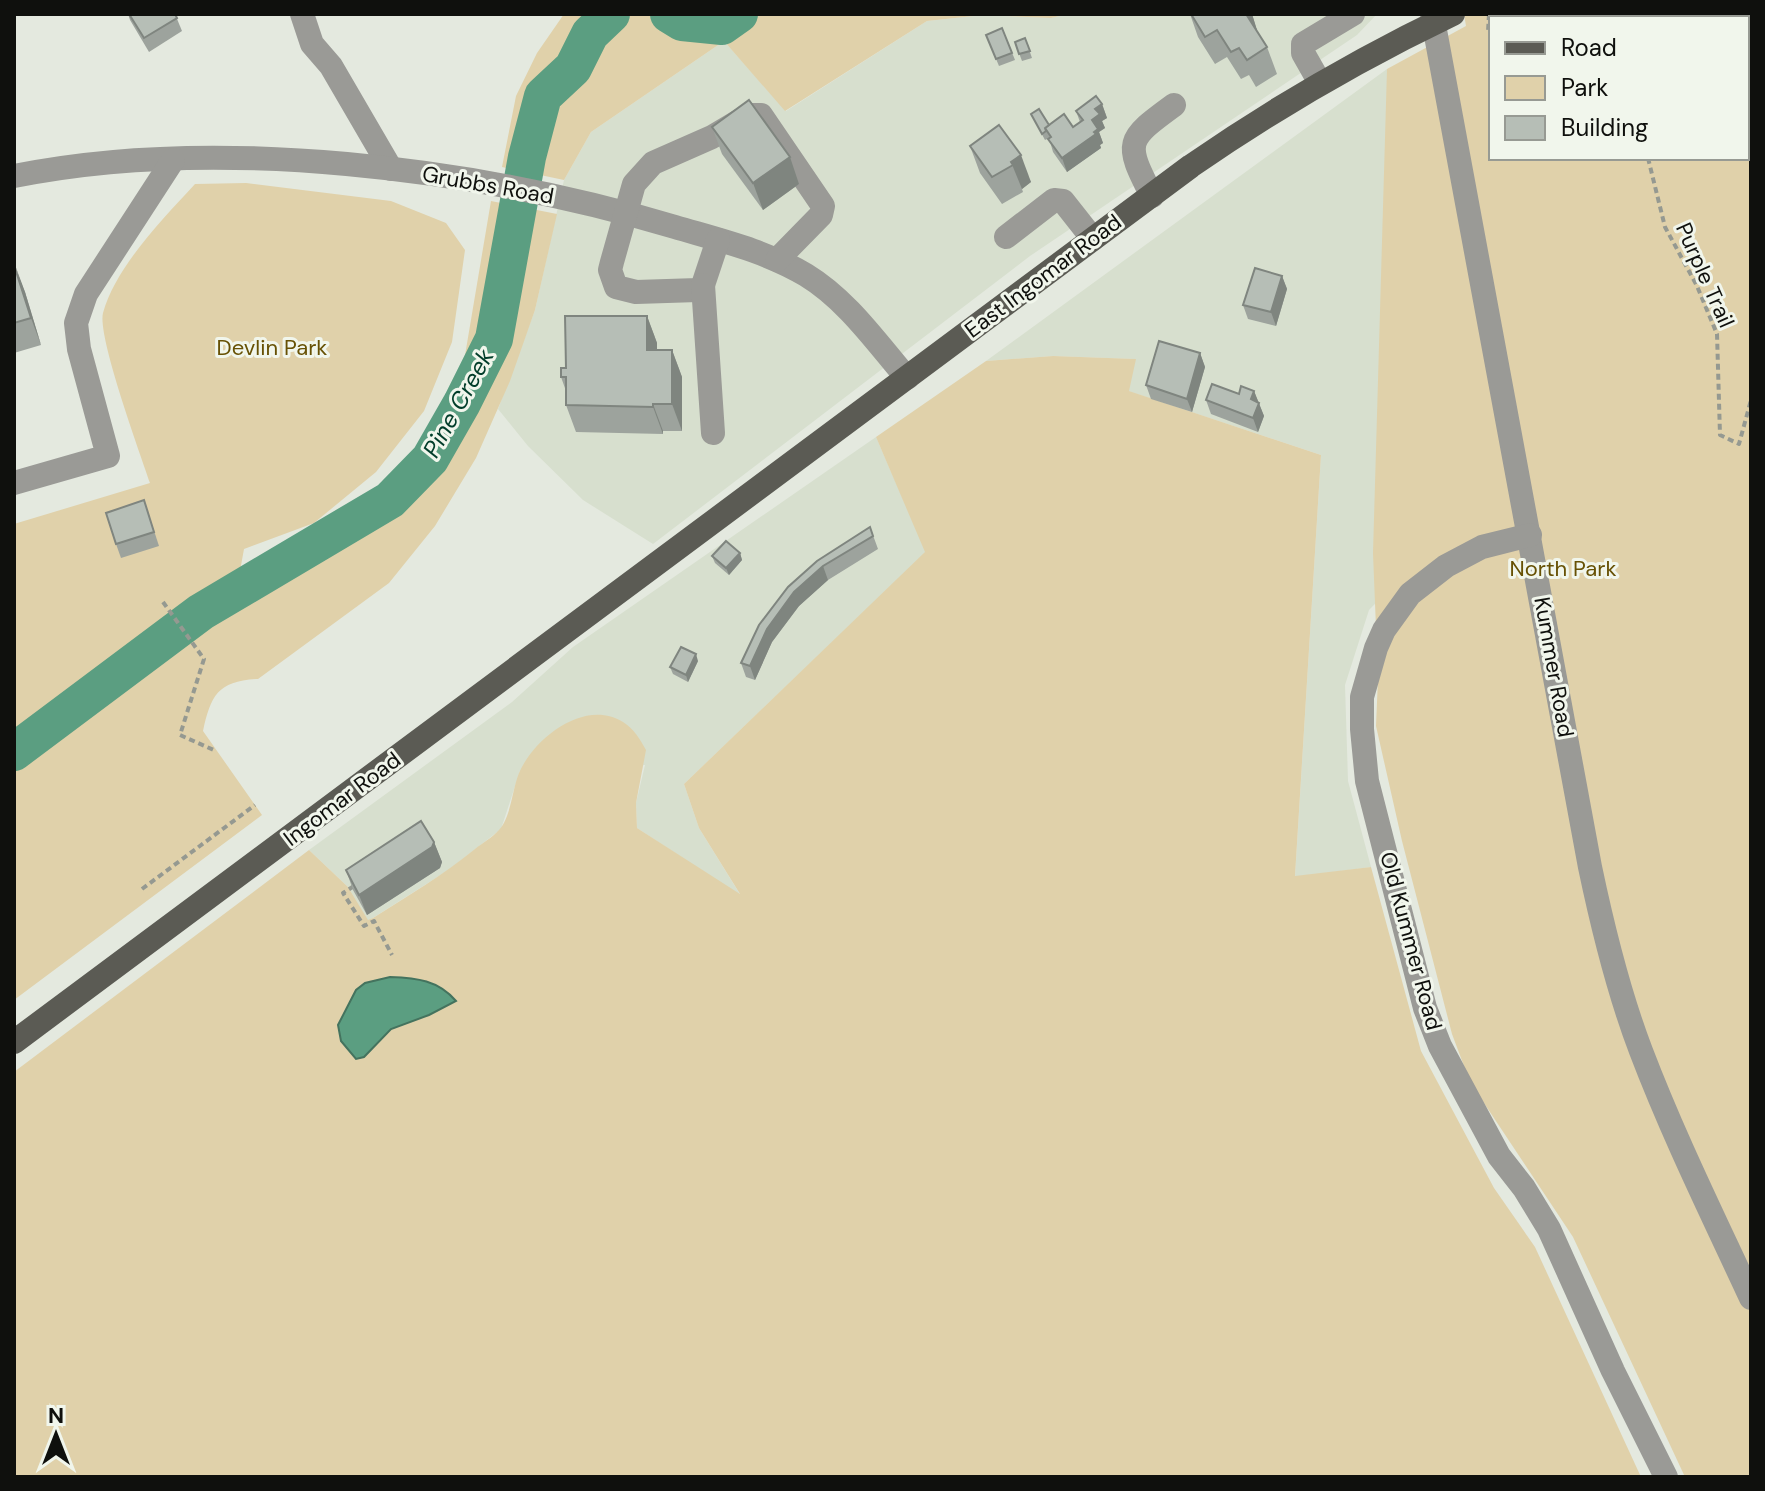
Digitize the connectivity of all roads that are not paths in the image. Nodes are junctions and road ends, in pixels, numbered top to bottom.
1 (302, 14) edge
2 (1353, 14) edge
3 (1439, 17) edge
4 (1320, 83) junction
5 (1174, 105) dead end
6 (173, 160) junction
7 (391, 169) junction
8 (14, 176) edge
9 (1152, 196) junction
10 (627, 213) junction
11 (1006, 237) dead end
12 (1093, 239) junction
13 (718, 240) junction
14 (777, 260) junction
15 (703, 285) junction
16 (907, 378) junction
17 (713, 433) dead end
18 (14, 483) edge
19 (1530, 535) junction
20 (669, 554) joint
21 (14, 1042) edge
22 (1751, 1298) edge
23 (1666, 1477) edge

1 - 7 street
2 - 4 street
3 - 4 main road, East Ingomar Road
3 - 19 street, Kummer Road
4 - 9 main road, East Ingomar Road
5 - 9 street
6 - 7 street, Grubbs Road
6 - 8 street, Grubbs Road
6 - 18 street
7 - 10 street, Grubbs Road
9 - 12 main road, East Ingomar Road
10 - 13 street, Grubbs Road
10 - 14 street
10 - 15 street
11 - 12 street
12 - 16 main road, East Ingomar Road
13 - 14 street, Grubbs Road
13 - 15 street
14 - 16 street, Grubbs Road
15 - 17 street
16 - 20 main road, East Ingomar Road
19 - 22 street, Kummer Road
19 - 23 street, Old Kummer Road
20 - 21 main road, Ingomar Road

